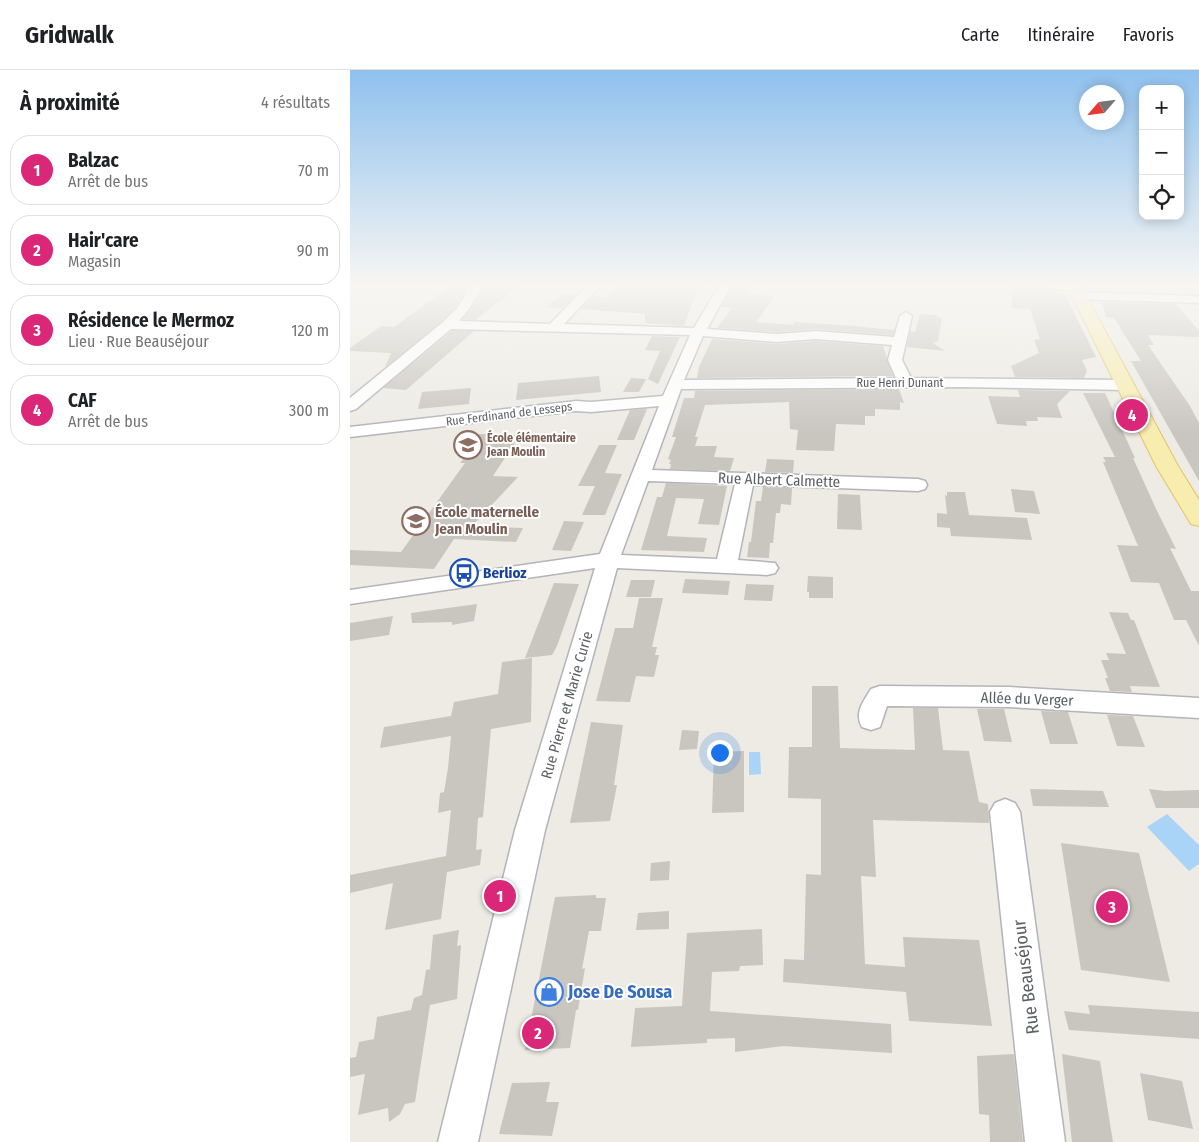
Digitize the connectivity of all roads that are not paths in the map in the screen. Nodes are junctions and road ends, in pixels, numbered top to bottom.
1 (437, 334) edge
2 (697, 334) edge
3 (725, 334) edge
4 (816, 334) edge
5 (816, 334) edge
6 (901, 334) edge
7 (1099, 334) edge
8 (899, 341) junction
9 (905, 382) junction
10 (1126, 385) junction
11 (672, 392) junction
12 (350, 406) edge
13 (350, 432) edge
14 (640, 475) junction
15 (745, 479) junction
16 (918, 485) dead end
17 (1194, 505) edge
18 (608, 562) junction
19 (726, 565) junction
20 (767, 568) dead end
21 (350, 597) edge
22 (1199, 708) edge
23 (871, 720) dead end
24 (1005, 812) dead end
25 (458, 1142) edge
26 (1045, 1142) edge

1 - 12 street
2 - 11 street, Rue Pierre et Marie Curie
3 - 5 street
4 - 8 street
6 - 8 street
7 - 10 main road
8 - 9 street
9 - 10 street, Rue Henri Dunant
9 - 11 street, Rue Henri Dunant
10 - 17 main road
11 - 13 street, Rue Ferdinand de Lesseps
11 - 14 street, Rue Pierre et Marie Curie
14 - 15 street, Rue Albert Calmette
14 - 18 street, Rue Pierre et Marie Curie
15 - 16 street, Rue Albert Calmette
15 - 19 street
18 - 19 street
18 - 21 street
18 - 25 street, Rue Pierre et Marie Curie
19 - 20 street
22 - 23 street, Allée du Verger
24 - 26 street, Rue Beauséjour

